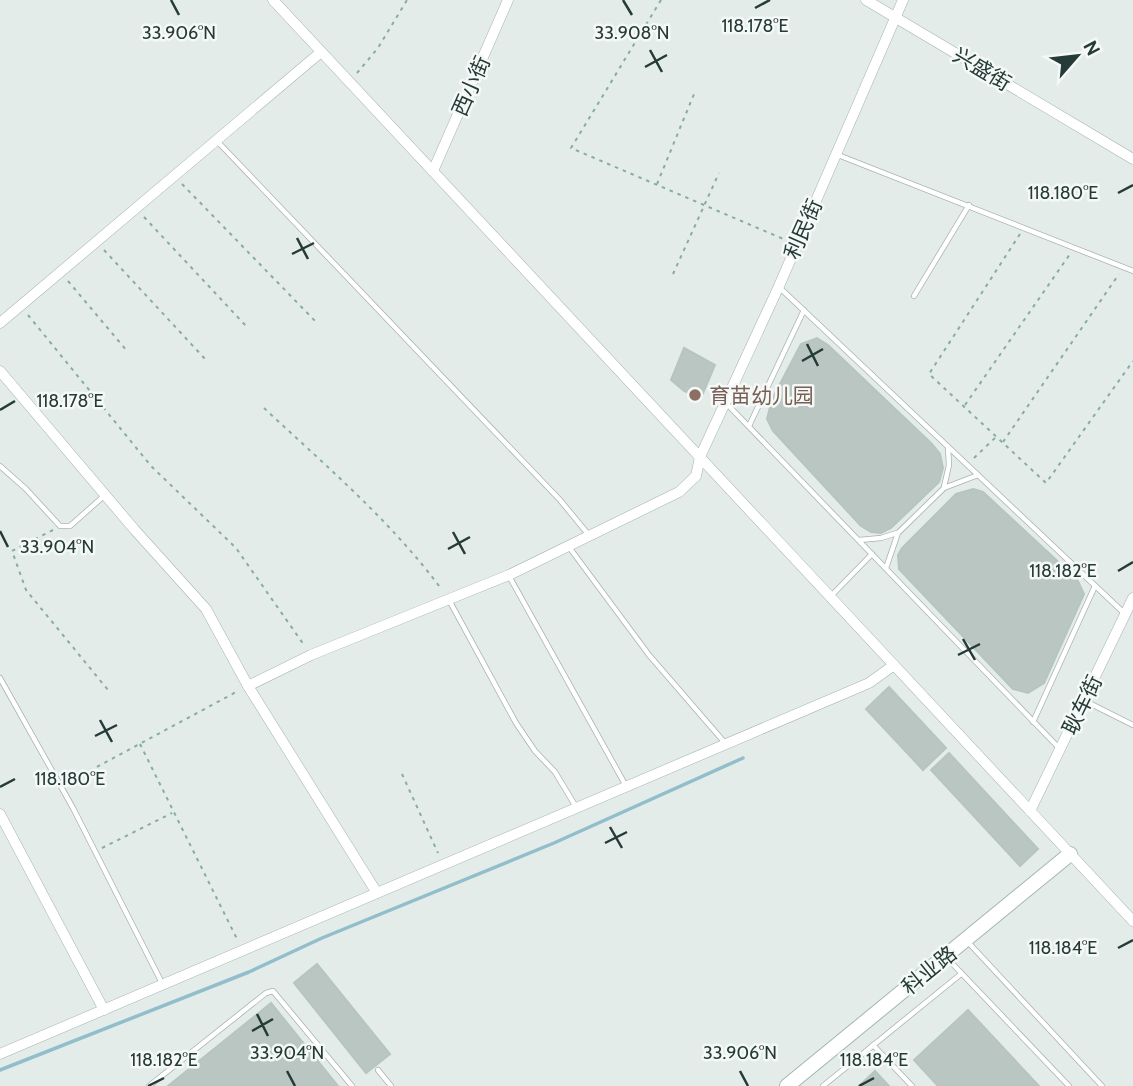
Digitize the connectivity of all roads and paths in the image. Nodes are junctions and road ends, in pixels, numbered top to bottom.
1 (273, 0) edge
2 (407, 0) edge
3 (508, 0) edge
4 (661, 0) edge
5 (866, 0) edge
6 (903, 0) edge
7 (895, 17) junction
8 (321, 52) junction
9 (349, 82) junction
10 (694, 94) dead end
11 (216, 141) junction
12 (836, 154) junction
13 (1133, 159) edge
14 (433, 172) junction
15 (719, 173) dead end
16 (174, 176) junction
17 (656, 185) junction
18 (704, 205) junction
19 (969, 205) junction
20 (136, 208) junction
21 (1024, 227) junction
22 (96, 242) junction
23 (797, 245) junction
24 (1074, 248) junction
25 (1124, 268) junction
26 (1133, 271) edge
27 (60, 272) junction
28 (673, 274) dead end
29 (779, 286) junction
30 (914, 296) dead end
31 (21, 306) junction
32 (804, 310) junction
33 (0, 323) edge
34 (317, 323) dead end
35 (247, 327) dead end
36 (127, 351) dead end
37 (206, 360) dead end
38 (1133, 361) edge
39 (0, 371) edge
40 (725, 402) junction
41 (964, 407) junction
42 (264, 408) dead end
43 (748, 426) junction
44 (996, 437) junction
45 (1003, 442) junction
46 (948, 447) junction
47 (700, 457) junction
48 (967, 464) junction
49 (0, 466) edge
50 (978, 475) junction
51 (944, 488) junction
52 (105, 495) junction
53 (60, 526) junction
54 (898, 533) junction
55 (590, 536) junction
56 (859, 540) junction
57 (568, 547) junction
58 (872, 554) junction
59 (886, 569) junction
60 (509, 576) junction
61 (1095, 586) junction
62 (830, 597) junction
63 (449, 600) junction
64 (1130, 607) edge
65 (312, 655) junction
66 (894, 665) junction
67 (0, 678) edge
68 (248, 686) junction
69 (108, 690) dead end
70 (1084, 700) junction
71 (1033, 722) junction
72 (1133, 724) edge
73 (140, 744) junction
74 (726, 744) junction
75 (1060, 750) junction
76 (402, 774) dead end
77 (61, 786) junction
78 (626, 787) junction
79 (577, 808) junction
80 (1030, 811) junction
81 (173, 812) junction
82 (0, 814) edge
83 (95, 852) junction
84 (1070, 854) junction
85 (443, 864) junction
86 (377, 893) junction
87 (1133, 921) edge
88 (966, 940) junction
89 (242, 950) junction
90 (945, 957) junction
91 (961, 974) junction
92 (163, 985) junction
93 (104, 1010) junction
94 (873, 1045) junction
95 (0, 1054) edge
96 (378, 1070) dead end
97 (149, 1086) edge
98 (352, 1086) edge
99 (391, 1086) edge
100 (787, 1086) edge
101 (824, 1086) edge
102 (912, 1086) edge
103 (1069, 1086) edge
104 (1102, 1086) edge

1 - 8 street
2 - 9 path
3 - 14 street, 西小街
4 - 17 path
5 - 7 street, 兴盛街
6 - 7 street, 利民街
7 - 12 street, 利民街
7 - 13 street, 兴盛街
8 - 9 street
8 - 11 street
9 - 14 street
10 - 17 path
11 - 16 street
11 - 55 lane
12 - 19 lane
12 - 23 street, 利民街
14 - 47 street
15 - 18 path
16 - 20 street
16 - 34 path
17 - 18 path
18 - 23 path
18 - 28 path
19 - 21 lane
19 - 30 lane
20 - 22 street
20 - 35 path
21 - 24 lane
21 - 41 path
22 - 27 street
22 - 37 path
23 - 29 street, 利民街
24 - 25 lane
24 - 41 path
25 - 26 lane
25 - 45 path
27 - 31 street
27 - 36 path
29 - 32 lane
29 - 40 street, 利民街
31 - 33 street
31 - 65 path
32 - 43 lane
32 - 46 lane
38 - 45 path
39 - 52 street
40 - 43 lane
40 - 47 street, 利民街
41 - 44 path
42 - 63 path
43 - 56 lane
44 - 45 path
44 - 48 path
46 - 48 lane
46 - 51 lane
47 - 55 street, 利民街
47 - 62 street
48 - 50 lane
49 - 53 lane
50 - 51 lane
50 - 61 lane
51 - 54 lane
52 - 53 lane
52 - 68 street
53 - 69 path
54 - 56 lane
54 - 59 lane
55 - 57 street, 利民街
56 - 58 lane
57 - 60 street, 利民街
57 - 74 lane
58 - 59 lane
58 - 62 lane
59 - 71 lane
60 - 63 street, 利民街
60 - 78 lane
61 - 64 lane
61 - 71 lane
62 - 66 street
63 - 65 street, 利民街
63 - 79 lane
64 - 70 street, 耿车街
65 - 68 street, 利民街
66 - 74 street
66 - 80 street
67 - 77 lane
68 - 73 path
68 - 86 street
70 - 72 lane
70 - 75 street, 耿车街
71 - 75 lane
73 - 77 path
73 - 81 path
74 - 78 street
75 - 80 street, 耿车街
76 - 85 path
77 - 83 lane
78 - 79 street
79 - 85 street
80 - 84 street
81 - 83 path
81 - 89 path
82 - 93 street
83 - 92 lane
84 - 87 street
84 - 88 street, 科业路
85 - 86 street
86 - 89 street
88 - 90 street, 科业路
88 - 104 lane
89 - 92 street
90 - 91 lane
90 - 100 street, 科业路
91 - 94 lane
91 - 103 lane
92 - 93 street
93 - 95 street
94 - 101 lane
94 - 102 lane
96 - 99 lane
97 - 98 lane

